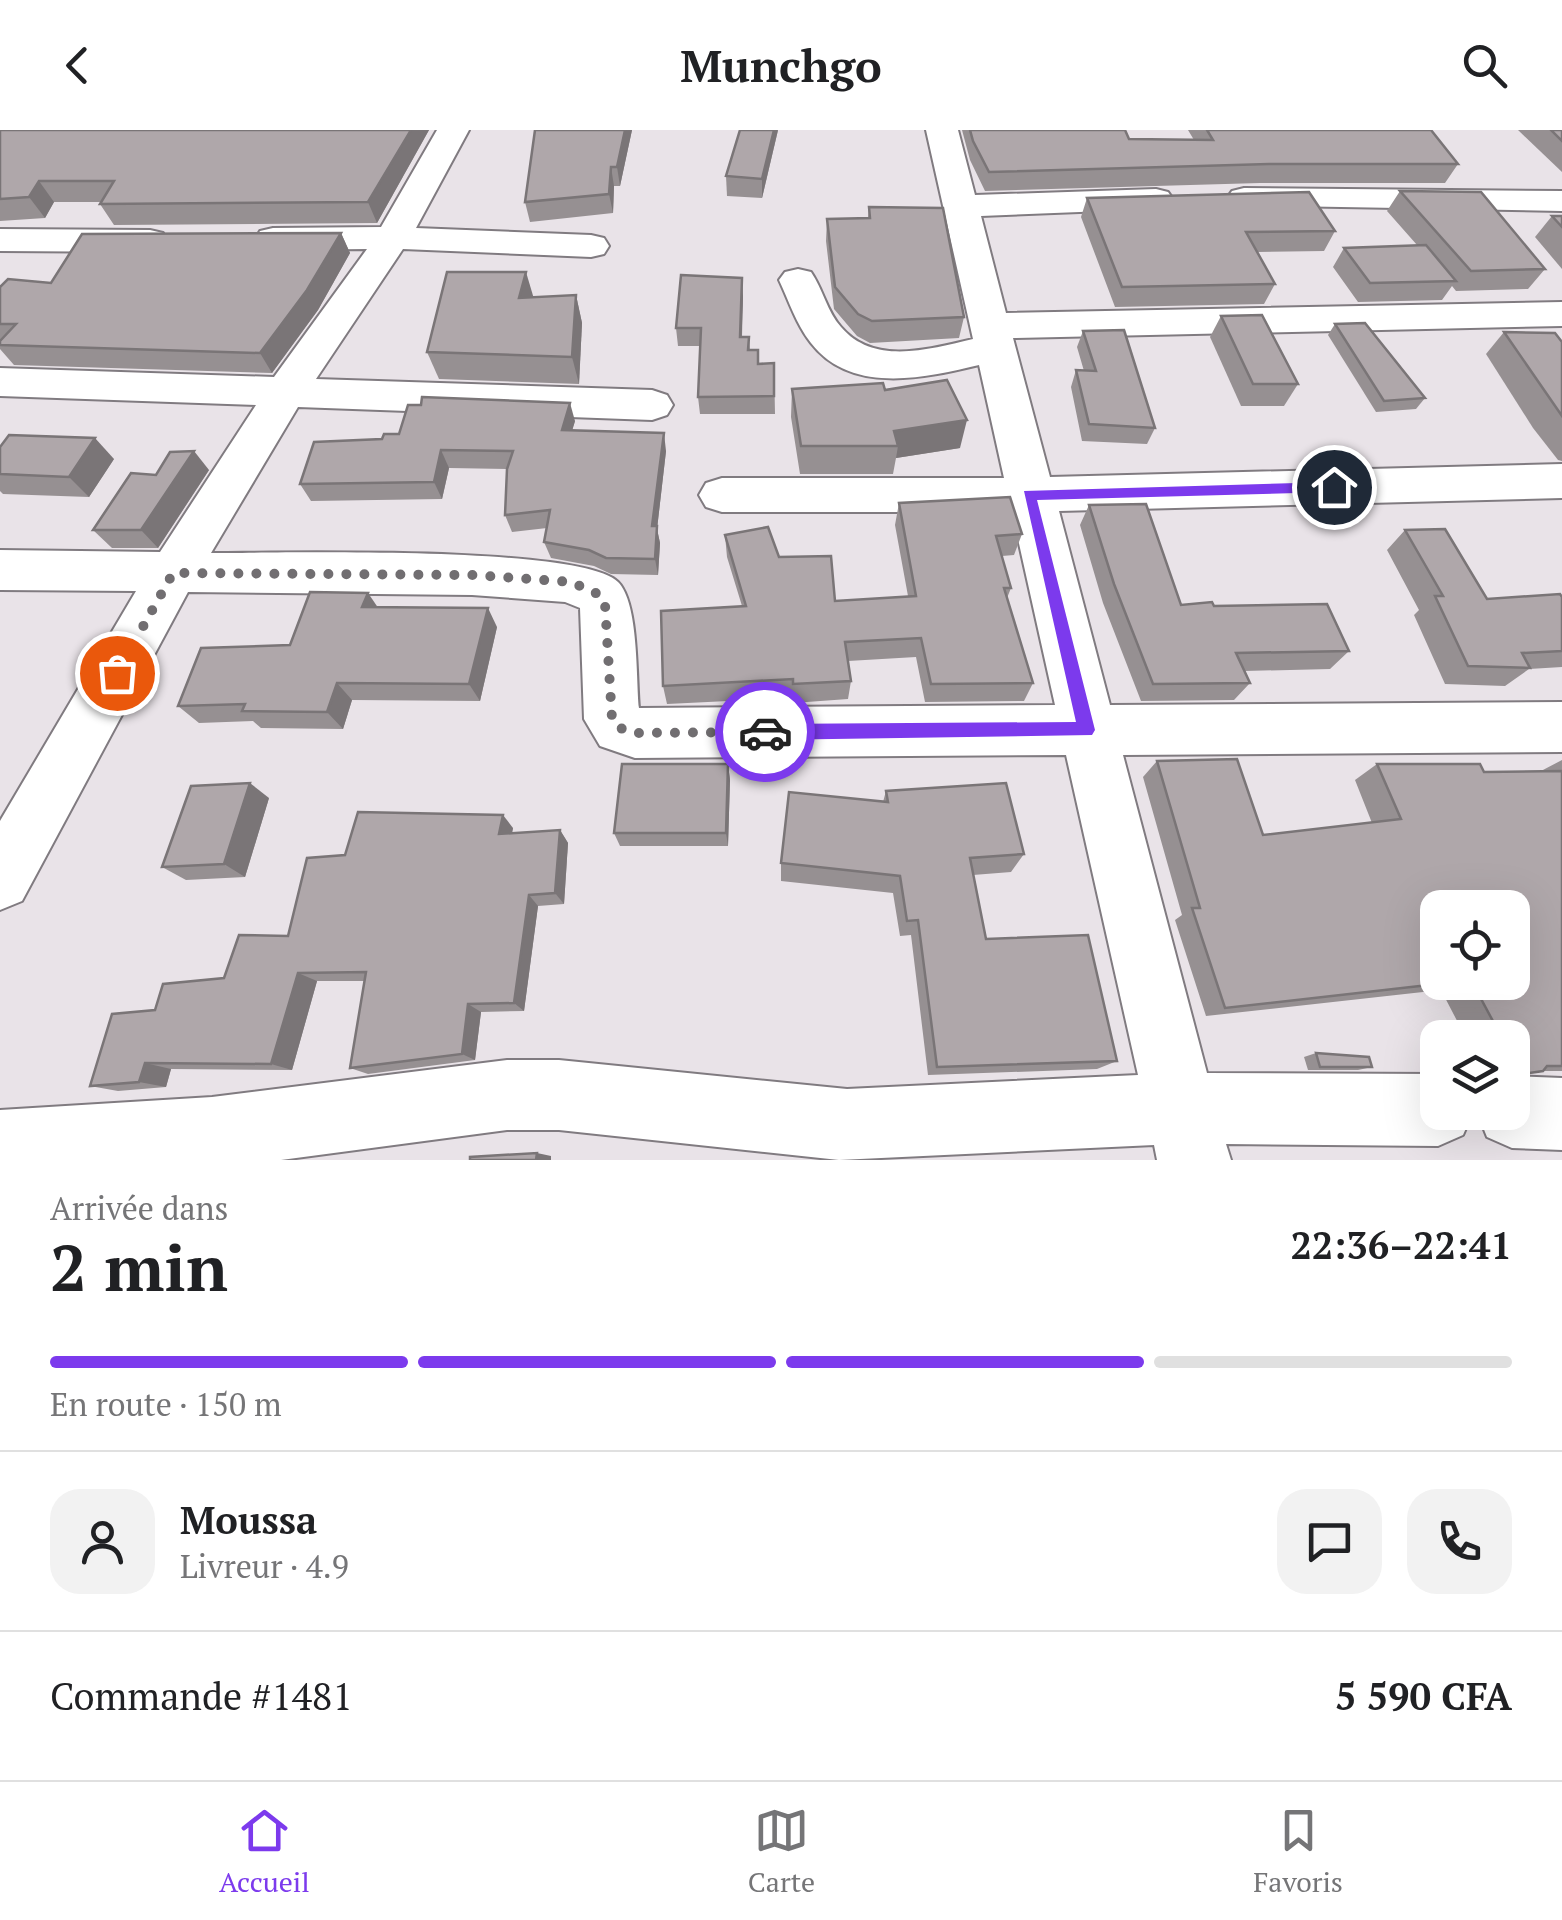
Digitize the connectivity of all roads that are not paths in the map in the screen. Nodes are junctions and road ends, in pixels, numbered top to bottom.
1 (452, 130) edge
2 (942, 130) edge
3 (1467, 184) junction
4 (1562, 201) edge
5 (958, 206) junction
6 (394, 238) junction
7 (0, 240) edge
8 (244, 240) edge
9 (187, 241) edge
10 (1514, 241) edge
11 (591, 246) dead end
12 (798, 280) dead end
13 (1558, 300) edge
14 (990, 337) junction
15 (0, 382) edge
16 (287, 390) junction
17 (652, 405) dead end
18 (1562, 481) edge
19 (722, 494) dead end
20 (1029, 495) junction
21 (0, 570) edge
22 (173, 573) junction
23 (1562, 726) edge
24 (1086, 730) junction
25 (1, 874) edge
26 (1420, 1112) edge
27 (1530, 1113) edge
28 (1562, 1114) edge
29 (1187, 1134) edge
30 (0, 1146) edge

1 - 6 street
2 - 5 street
3 - 4 street
3 - 5 street
3 - 10 street
5 - 14 street
6 - 8 street
6 - 11 street
6 - 16 street
7 - 9 street
12 - 14 street
13 - 14 street
14 - 20 street
15 - 16 street
16 - 17 street
16 - 22 street
18 - 20 street
19 - 20 street
20 - 24 street
21 - 22 street
22 - 24 street
22 - 25 street
23 - 24 street
24 - 29 street
26 - 29 street
27 - 28 street
29 - 30 street

